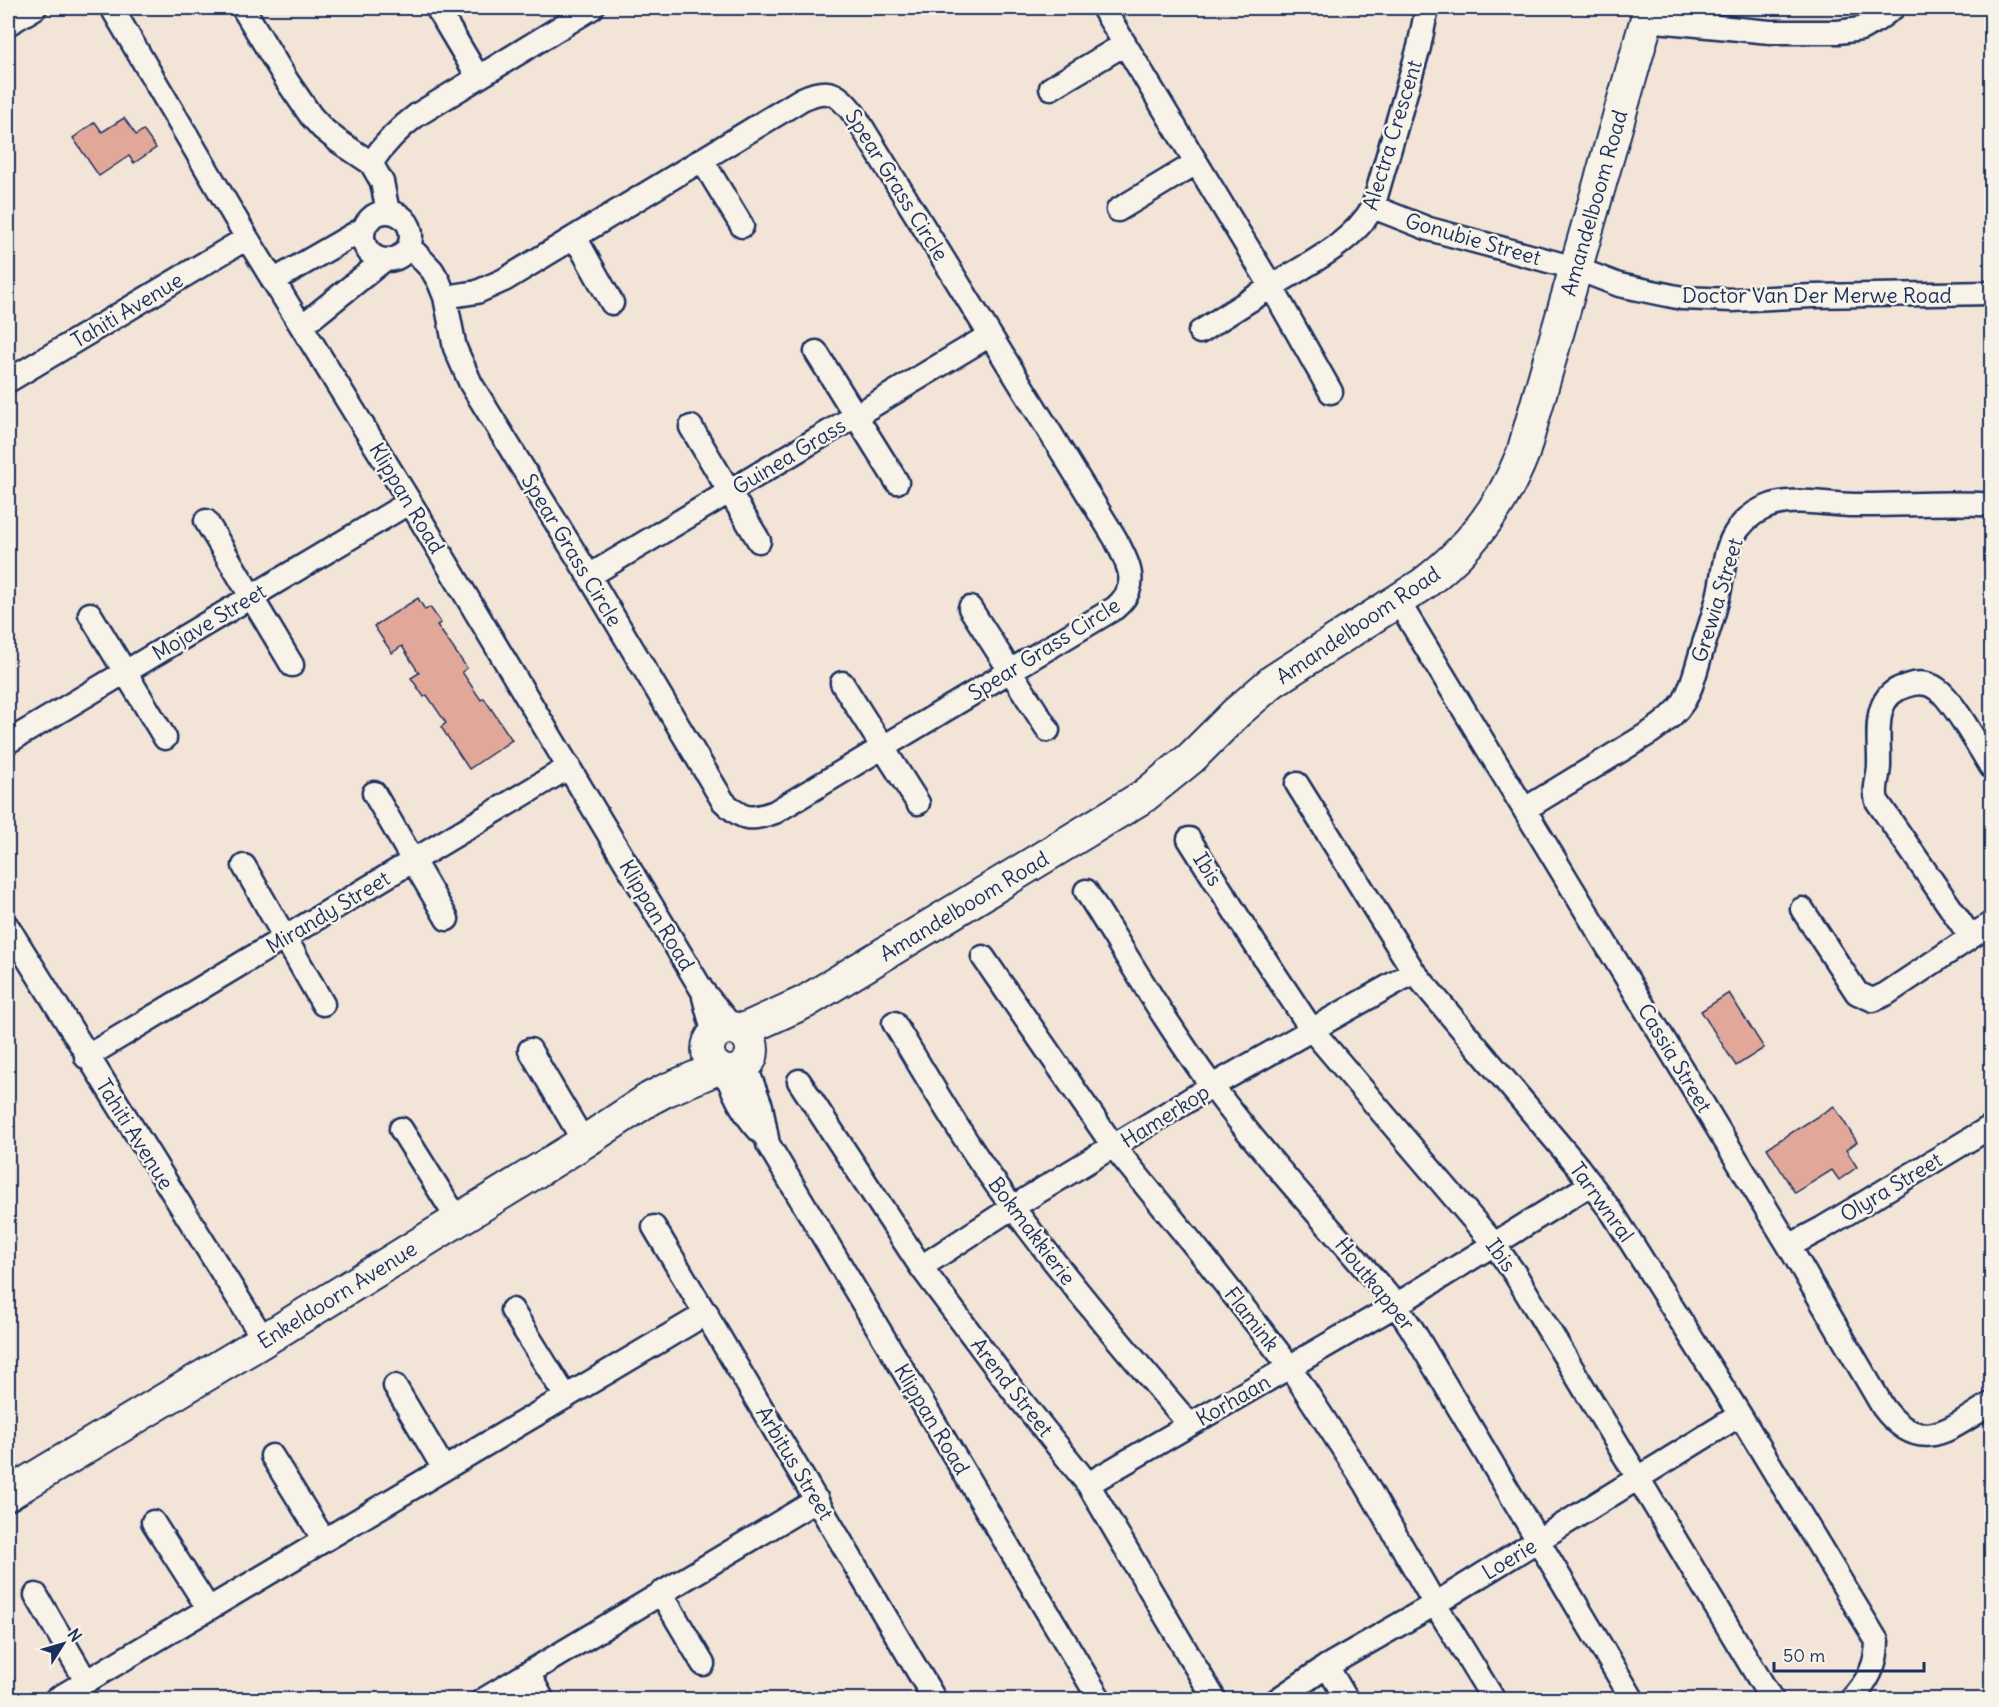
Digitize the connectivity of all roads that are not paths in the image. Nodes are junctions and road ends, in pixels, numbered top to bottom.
1 (35, 8) edge
2 (112, 8) edge
3 (243, 8) edge
4 (437, 8) edge
5 (592, 8) edge
6 (1103, 8) edge
7 (1427, 8) edge
8 (1893, 8) edge
9 (1648, 14) edge
10 (8, 24) edge
11 (1125, 44) junction
12 (478, 77) junction
13 (1051, 88) dead end
14 (702, 159) junction
15 (371, 163) junction
16 (1196, 163) junction
17 (1372, 207) junction
18 (1118, 210) dead end
19 (388, 212) junction
20 (742, 226) dead end
21 (363, 229) junction
22 (574, 237) junction
23 (247, 238) junction
24 (409, 246) junction
25 (384, 260) junction
26 (1575, 268) junction
27 (273, 281) junction
28 (1271, 286) junction
29 (1992, 294) edge
30 (445, 297) junction
31 (612, 303) dead end
32 (302, 326) junction
33 (1200, 332) dead end
34 (990, 335) junction
35 (816, 352) dead end
36 (8, 381) edge
37 (1331, 392) dead end
38 (855, 417) junction
39 (691, 428) dead end
40 (897, 482) dead end
41 (729, 491) junction
42 (410, 502) junction
43 (1992, 505) edge
44 (206, 521) dead end
45 (759, 541) dead end
46 (589, 576) junction
47 (252, 596) junction
48 (1398, 601) junction
49 (970, 608) dead end
50 (90, 614) dead end
51 (292, 665) dead end
52 (1011, 671) junction
53 (124, 672) junction
54 (842, 683) dead end
55 (1048, 730) dead end
56 (165, 738) dead end
57 (8, 742) edge
58 (883, 746) junction
59 (569, 767) junction
60 (1992, 768) edge
61 (1298, 784) dead end
62 (374, 793) dead end
63 (918, 803) dead end
64 (1525, 809) junction
65 (1189, 839) dead end
66 (413, 860) junction
67 (244, 866) dead end
68 (1086, 891) dead end
69 (1802, 909) dead end
70 (447, 919) dead end
71 (1992, 923) edge
72 (8, 927) edge
73 (1970, 936) junction
74 (284, 938) junction
75 (983, 957) dead end
76 (1414, 972) junction
77 (323, 1004) dead end
78 (894, 1023) dead end
79 (1312, 1030) junction
80 (530, 1050) dead end
81 (730, 1050) junction
82 (86, 1057) junction
83 (799, 1081) dead end
84 (1212, 1086) junction
85 (1992, 1126) edge
86 (401, 1129) dead end
87 (584, 1142) junction
88 (1114, 1148) junction
89 (1592, 1184) junction
90 (1013, 1207) junction
91 (458, 1220) junction
92 (654, 1227) dead end
93 (1494, 1244) junction
94 (1789, 1246) junction
95 (921, 1267) junction
96 (1396, 1305) junction
97 (512, 1310) dead end
98 (707, 1313) junction
99 (264, 1340) junction
100 (1290, 1367) junction
101 (395, 1386) dead end
102 (566, 1396) junction
103 (1992, 1402) edge
104 (1740, 1415) junction
105 (1190, 1425) junction
106 (272, 1456) dead end
107 (444, 1469) junction
108 (1638, 1480) junction
109 (1088, 1484) junction
110 (8, 1494) edge
111 (817, 1500) junction
112 (153, 1522) dead end
113 (324, 1540) junction
114 (1538, 1541) junction
115 (661, 1593) junction
116 (36, 1595) dead end
117 (1435, 1604) junction
118 (208, 1608) junction
119 (703, 1664) dead end
120 (1327, 1666) junction
121 (528, 1673) junction
122 (86, 1681) junction
123 (1851, 1699) edge
124 (55, 1700) edge
125 (483, 1700) edge
126 (543, 1700) edge
127 (935, 1700) edge
128 (1100, 1700) edge
129 (1215, 1700) edge
130 (1277, 1700) edge
131 (1347, 1700) edge
132 (1494, 1700) edge
133 (1633, 1700) edge
134 (1772, 1700) edge

1 - 10 street
2 - 23 street, Klippan Road
3 - 15 street
4 - 12 street
5 - 12 street
6 - 11 street
7 - 17 street, Alectra Crescent
8 - 9 street
9 - 26 street, Amandelboom Road
11 - 13 street
11 - 16 street
12 - 15 street
14 - 20 street
14 - 22 street, Spear Grass Circle
14 - 34 street, Spear Grass Circle
15 - 19 street
16 - 18 street
16 - 28 street
17 - 26 street, Gonubie Street
17 - 28 street, Alectra Crescent
19 - 21 street
19 - 24 street
21 - 25 street
21 - 27 street
22 - 30 street, Spear Grass Circle
22 - 31 street
23 - 27 street, Klippan Road
23 - 36 street, Tahiti Avenue
24 - 25 street
24 - 30 street, Spear Grass Circle
25 - 32 street
26 - 29 street, Doctor Van Der Merwe Road
26 - 48 street, Amandelboom Road
27 - 32 street, Klippan Road
28 - 33 street, Alectra Crescent
28 - 37 street
30 - 46 street, Spear Grass Circle
32 - 42 street, Klippan Road
34 - 38 street, Guinea Grass
34 - 52 street, Spear Grass Circle
35 - 38 street
38 - 40 street
38 - 41 street, Guinea Grass
39 - 41 street
41 - 45 street
41 - 46 street, Guinea Grass
42 - 47 street, Mojave Street
42 - 59 street, Klippan Road
43 - 64 street, Grewia Street
44 - 47 street
46 - 58 street, Spear Grass Circle
47 - 51 street
47 - 53 street, Mojave Street
48 - 64 street, Cassia Street
48 - 81 street, Amandelboom Road
49 - 52 street
50 - 53 street
52 - 55 street
52 - 58 street, Spear Grass Circle
53 - 56 street
53 - 57 street, Mojave Street
54 - 58 street
58 - 63 street
59 - 66 street, Mirandy Street
59 - 81 street, Klippan Road
60 - 73 street
61 - 76 street, Tarrwnral
62 - 66 street
64 - 94 street, Cassia Street
65 - 79 street, Ibis
66 - 70 street
66 - 74 street, Mirandy Street
67 - 74 street
68 - 84 street, Houtkapper
69 - 73 street
71 - 73 street
72 - 82 street, Tahiti Avenue
74 - 77 street
74 - 82 street, Mirandy Street
75 - 88 street, Flamink
76 - 79 street, Hamerkop
76 - 89 street, Tarrwnral
78 - 90 street, Bokmakkierie
79 - 84 street, Hamerkop
79 - 93 street, Ibis
80 - 87 street
81 - 87 street, Enkeldoorn Avenue
81 - 128 street, Klippan Road
82 - 99 street, Tahiti Avenue
83 - 95 street, Arend Street
84 - 88 street, Hamerkop
84 - 96 street, Houtkapper
85 - 94 street, Olyra Street
86 - 91 street
87 - 91 street, Enkeldoorn Avenue
88 - 90 street, Hamerkop
88 - 100 street, Flamink
89 - 93 street, Korhaan
89 - 104 street, Tarrwnral
90 - 95 street, Hamerkop
90 - 105 street, Bokmakkierie
91 - 99 street, Enkeldoorn Avenue
92 - 98 street, Arbitus Street
93 - 96 street, Korhaan
93 - 108 street, Ibis
94 - 103 street, Cassia Street
95 - 109 street, Arend Street
96 - 100 street, Korhaan
96 - 114 street, Houtkapper
97 - 102 street
98 - 102 street
98 - 111 street, Arbitus Street
99 - 110 street, Enkeldoorn Avenue
100 - 105 street, Korhaan
100 - 117 street, Flamink
101 - 107 street
102 - 107 street
104 - 108 street, Loerie
104 - 123 street, Tarrwnral
105 - 109 street, Korhaan
106 - 113 street
107 - 113 street
108 - 114 street, Loerie
108 - 134 street, Ibis
109 - 129 street, Arend Street
111 - 115 street
111 - 127 street, Arbitus Street
112 - 118 street
113 - 118 street
114 - 117 street, Loerie
114 - 133 street, Houtkapper
115 - 119 street
115 - 121 street
116 - 122 street
117 - 120 street, Loerie
117 - 132 street, Flamink
118 - 122 street
120 - 130 street, Loerie
120 - 131 street
121 - 125 street
121 - 126 street
122 - 124 street

